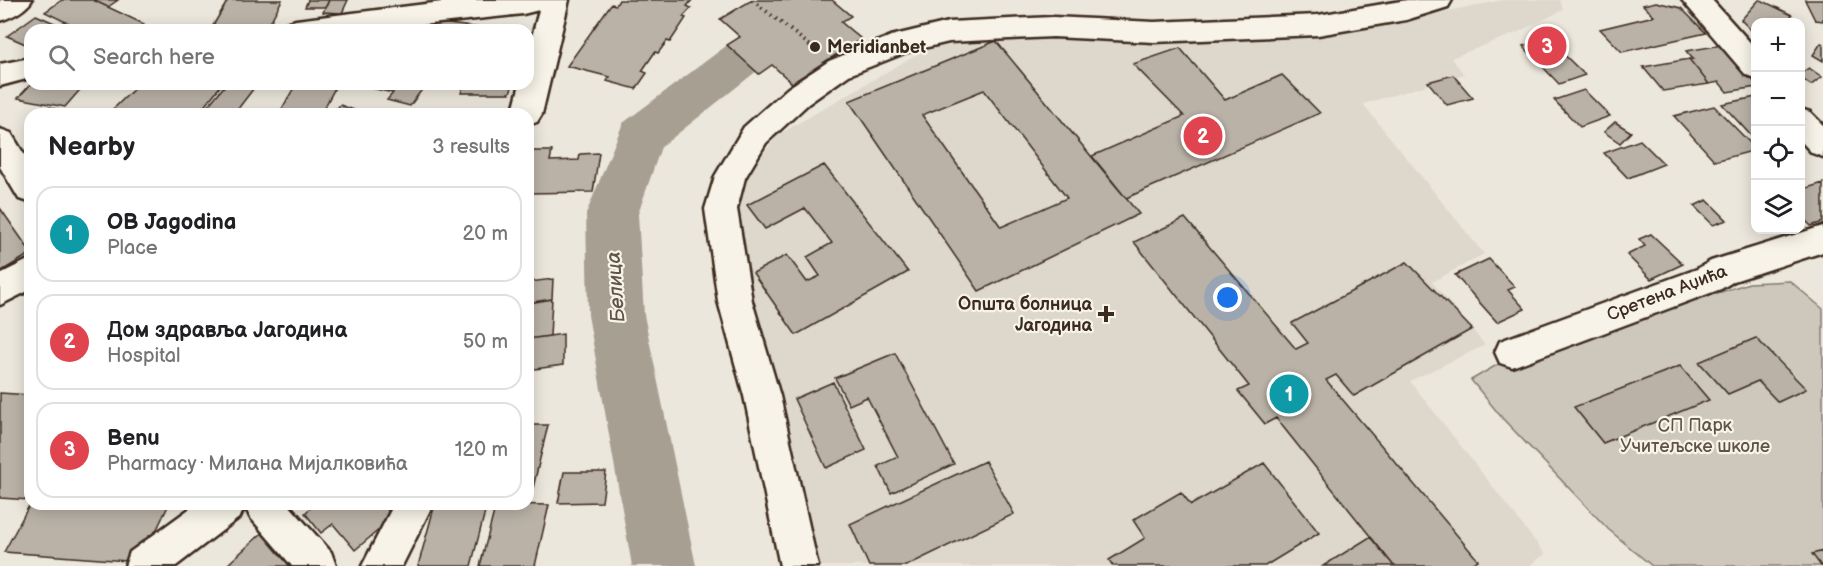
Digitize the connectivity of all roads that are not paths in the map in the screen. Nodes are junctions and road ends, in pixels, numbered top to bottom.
1 (18, 0) edge
2 (540, 0) edge
3 (555, 0) edge
4 (1438, 0) edge
5 (1696, 0) edge
6 (0, 11) edge
7 (344, 24) edge
8 (1751, 63) edge
9 (24, 69) edge
10 (0, 75) edge
11 (534, 83) edge
12 (532, 90) edge
13 (528, 108) edge
14 (1805, 126) edge
15 (0, 141) edge
16 (1823, 146) edge
17 (24, 180) edge
18 (1823, 239) edge
19 (24, 277) edge
20 (0, 291) edge
21 (1512, 352) dead end
22 (219, 510) edge
23 (268, 510) edge
24 (411, 510) edge
25 (144, 566) edge
26 (317, 566) edge
27 (381, 566) edge
28 (799, 566) edge

1 - 6 street
2 - 7 street
3 - 11 street
4 - 28 street
5 - 8 street
9 - 10 street
12 - 13 street
14 - 16 street
15 - 17 street
18 - 21 street, Сретена Аџића
19 - 20 street
22 - 25 street
23 - 26 street
24 - 27 street

